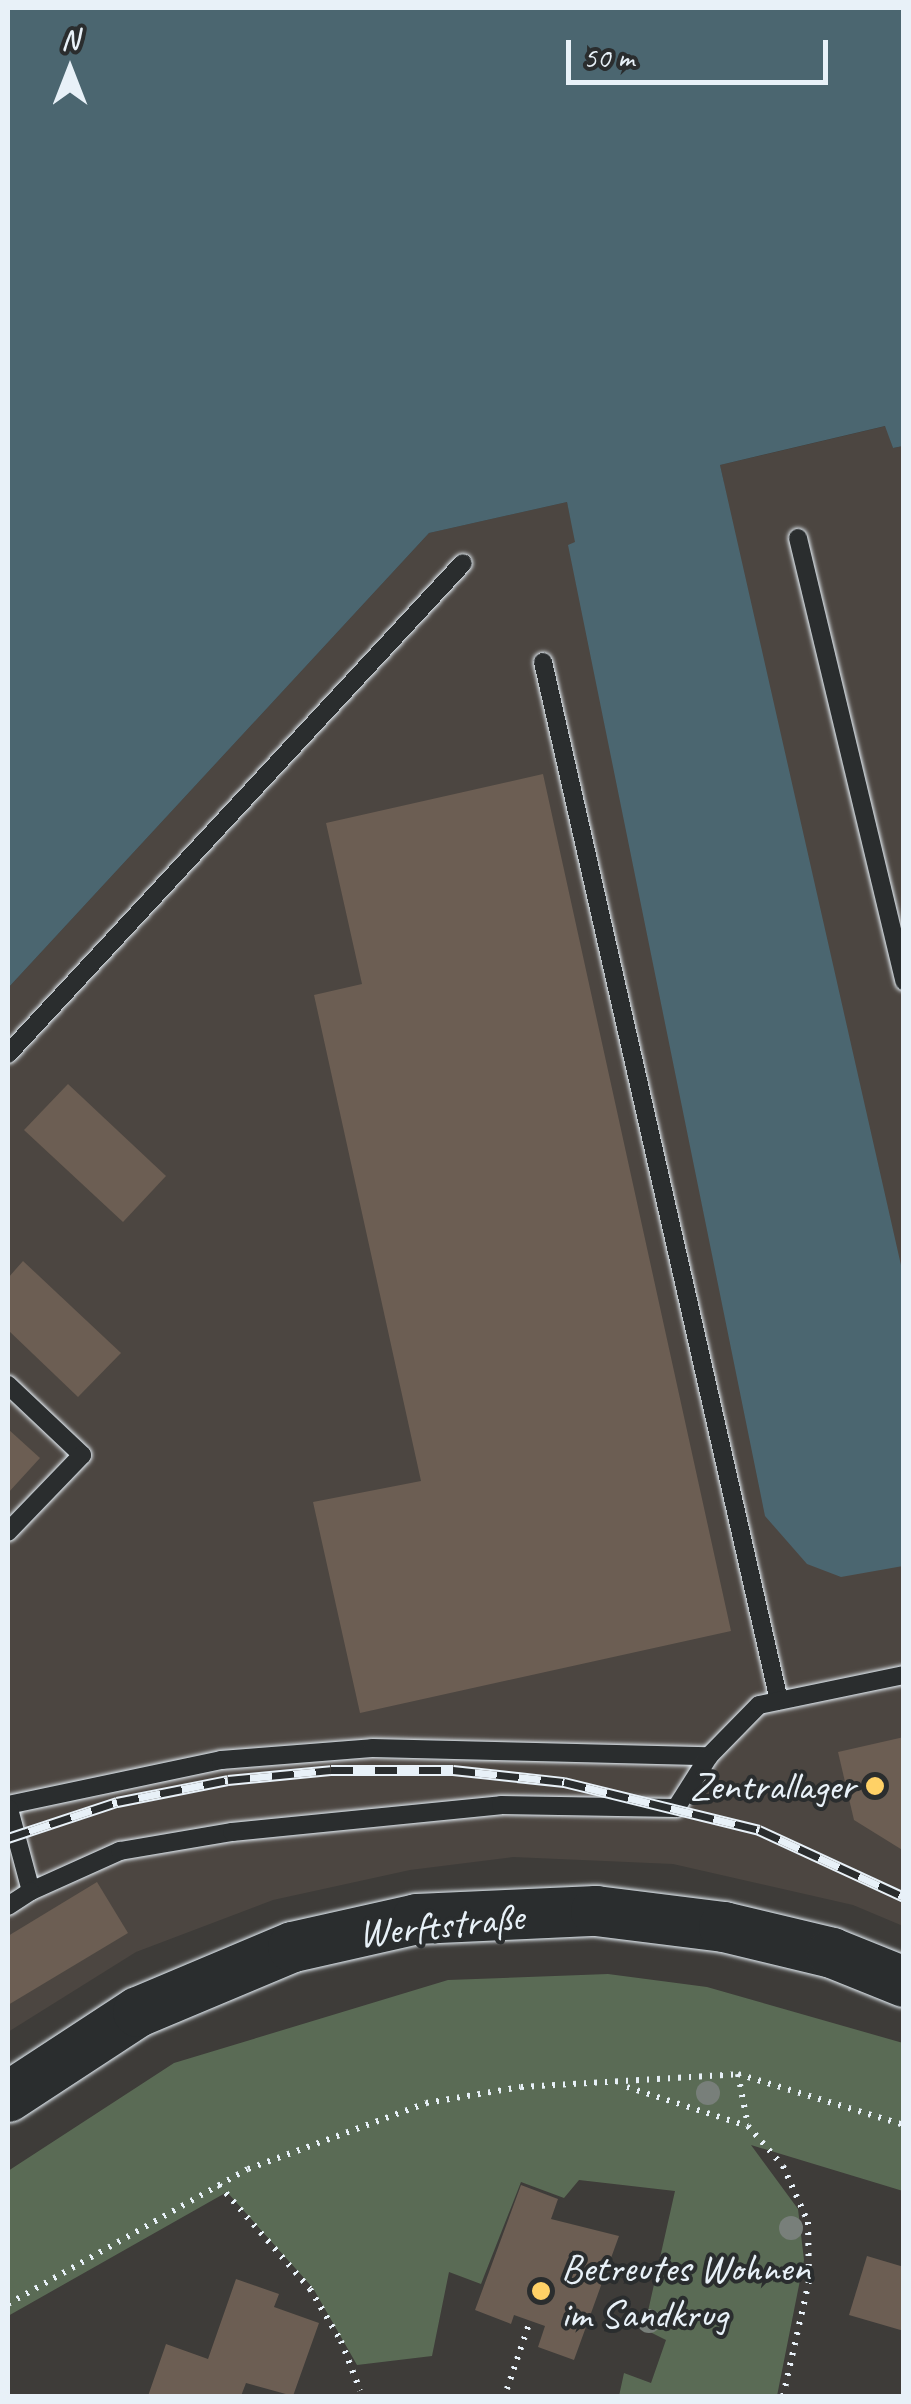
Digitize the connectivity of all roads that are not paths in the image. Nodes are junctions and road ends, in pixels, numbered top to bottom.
1 (798, 538) dead end
2 (462, 562) dead end
3 (544, 662) dead end
4 (904, 982) edge
5 (8, 1054) edge
6 (8, 1385) edge
7 (8, 1532) edge
8 (904, 1675) edge
9 (779, 1701) junction
10 (709, 1756) junction
11 (8, 1807) edge
12 (31, 1891) junction
13 (8, 1906) edge
14 (904, 1982) edge
15 (8, 2097) edge

1 - 4 lane
2 - 5 lane
3 - 9 lane
6 - 7 lane
8 - 9 lane
9 - 10 lane
10 - 11 lane
10 - 12 lane
11 - 12 lane
12 - 13 lane
14 - 15 main road, Werftstraße

